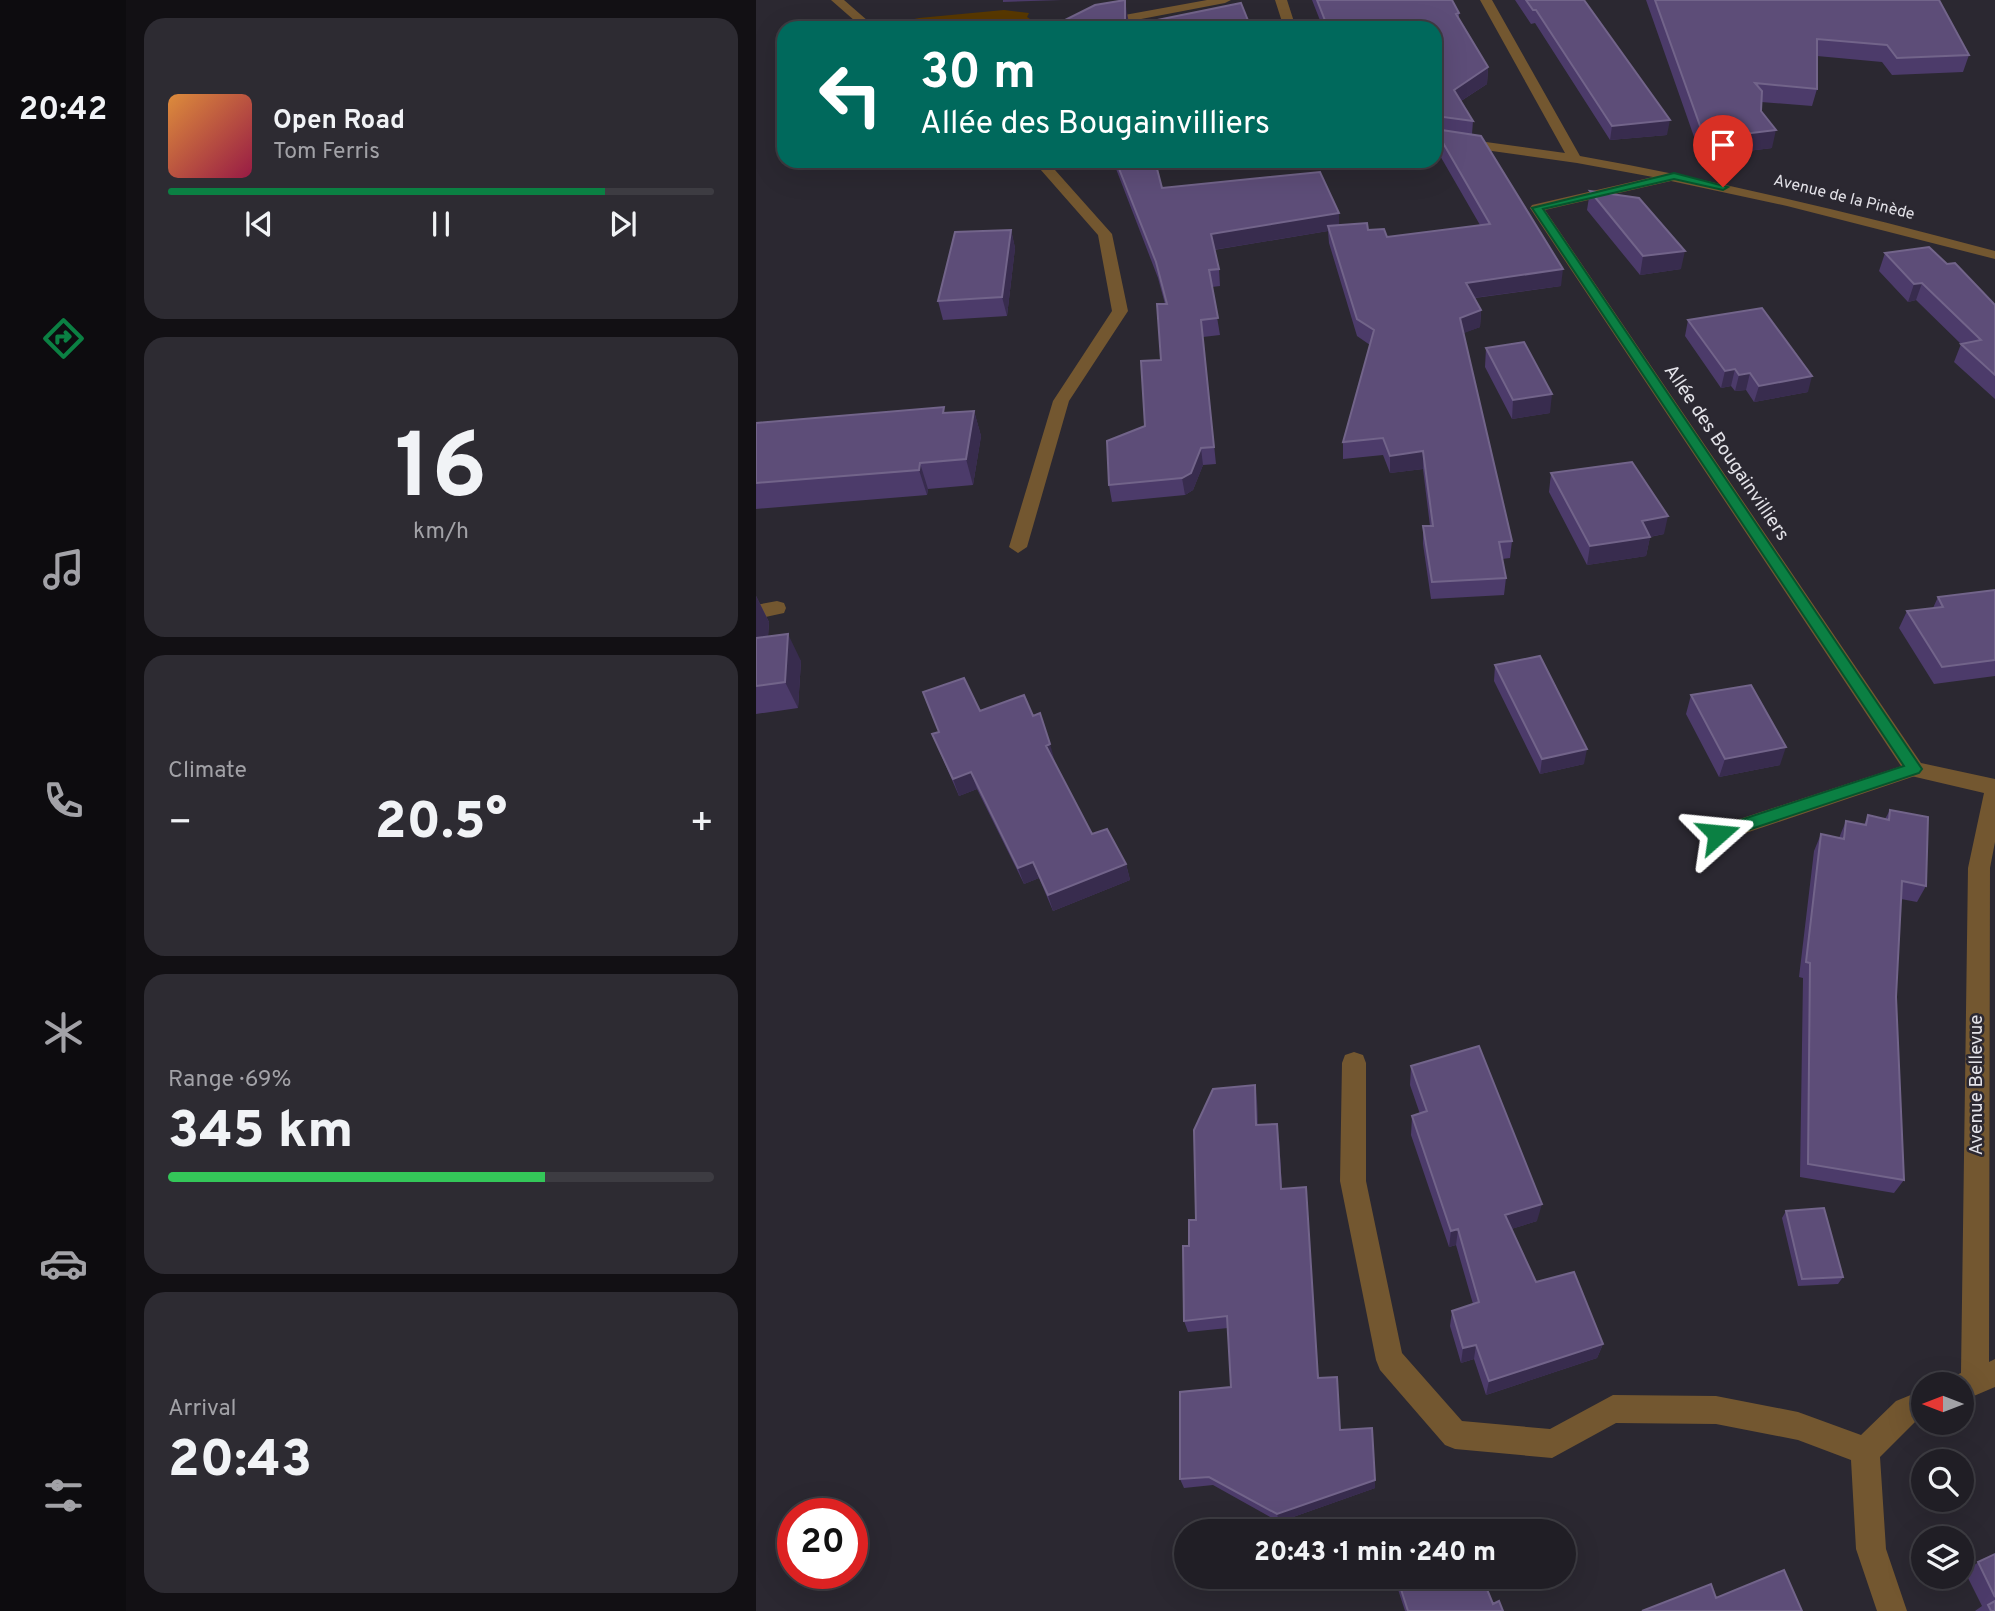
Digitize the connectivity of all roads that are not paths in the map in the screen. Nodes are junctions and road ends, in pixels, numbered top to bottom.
1 (836, 0) edge
2 (1225, 0) edge
3 (1282, 0) edge
4 (1486, 0) edge
5 (1205, 1) edge
6 (862, 21) edge
7 (1109, 21) edge
8 (1288, 21) edge
9 (1442, 140) edge
10 (1574, 158) junction
11 (1046, 168) edge
12 (1674, 176) junction
13 (1995, 255) edge
14 (1018, 547) dead end
15 (777, 608) dead end
16 (756, 612) edge
17 (1914, 769) junction
18 (1995, 789) edge
19 (1718, 834) dead end
20 (1354, 1063) dead end
21 (1977, 1380) edge
22 (1911, 1409) edge
23 (1865, 1451) junction
24 (1892, 1611) edge

1 - 6 street
2 - 5 street
3 - 8 street
4 - 10 street
5 - 7 street
9 - 10 street, Avenue de la Pinède
10 - 12 street, Avenue de la Pinède
11 - 14 street
12 - 13 street, Avenue de la Pinède
12 - 17 street, Allée des Bougainvilliers
15 - 16 street
17 - 18 street
17 - 19 lane
18 - 21 street, Avenue Bellevue
20 - 23 street
22 - 23 street
23 - 24 street

